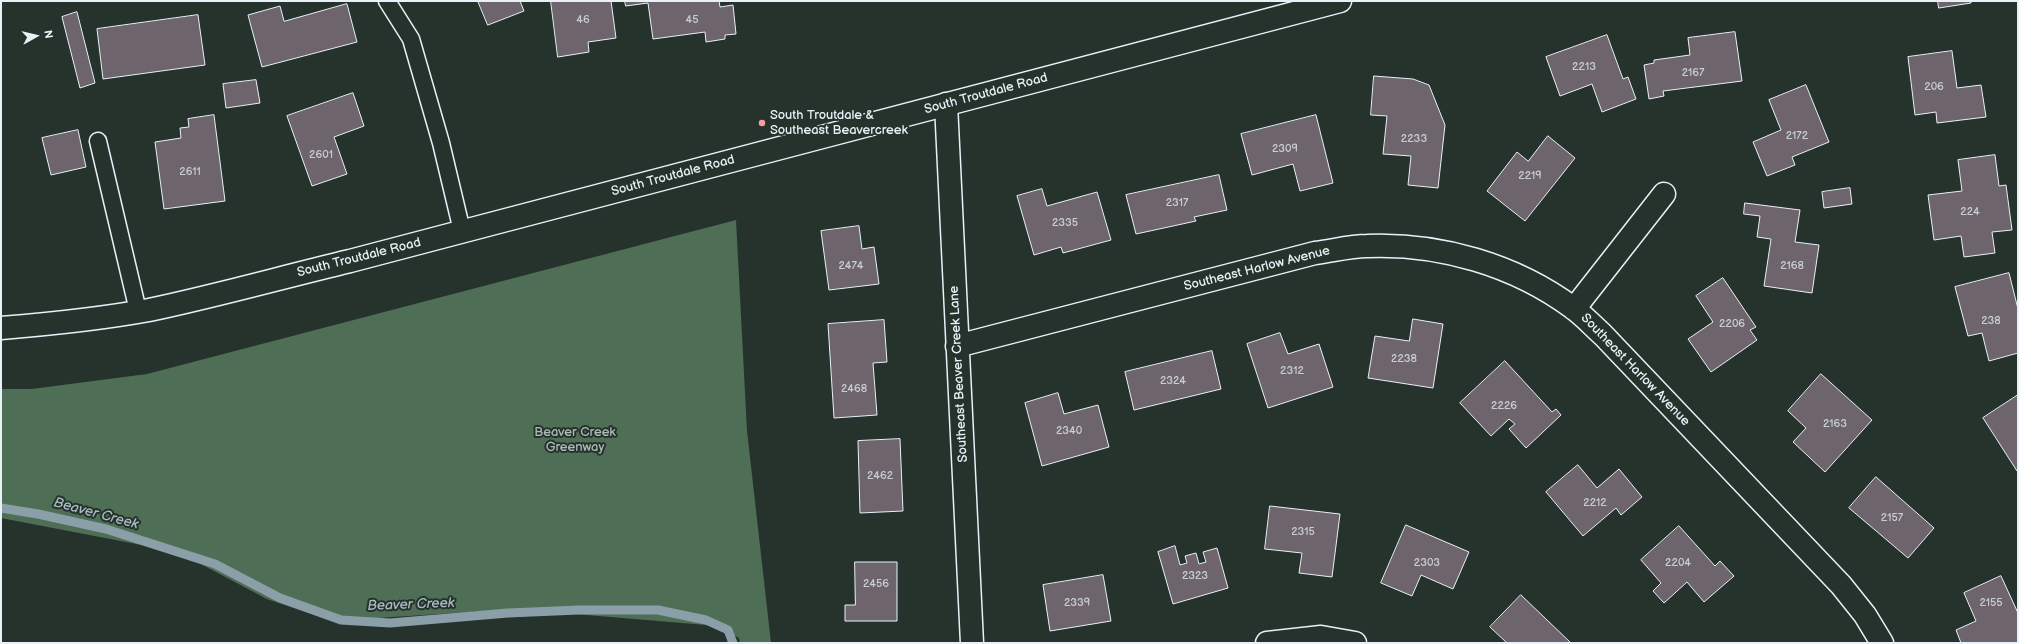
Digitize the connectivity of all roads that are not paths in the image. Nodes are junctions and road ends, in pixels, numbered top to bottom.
1 (1340, 1) edge
2 (391, 4) edge
3 (946, 104) junction
4 (98, 141) dead end
5 (1664, 194) dead end
6 (462, 231) junction
7 (1574, 309) junction
8 (138, 312) junction
9 (1, 328) edge
10 (957, 346) junction
11 (972, 643) edge
12 (1267, 643) edge
13 (1355, 643) edge
14 (1882, 643) edge

1 - 3 street, South Troutdale Road
2 - 6 lane
3 - 6 street, South Troutdale Road
3 - 10 street, Southeast Beaver Creek Lane
4 - 8 lane
5 - 7 street
6 - 8 street, South Troutdale Road
7 - 10 street, Southeast Harlow Avenue
7 - 14 street, Southeast Harlow Avenue
8 - 9 street, South Troutdale Road
10 - 11 street, Southeast Beaver Creek Lane
12 - 13 street

